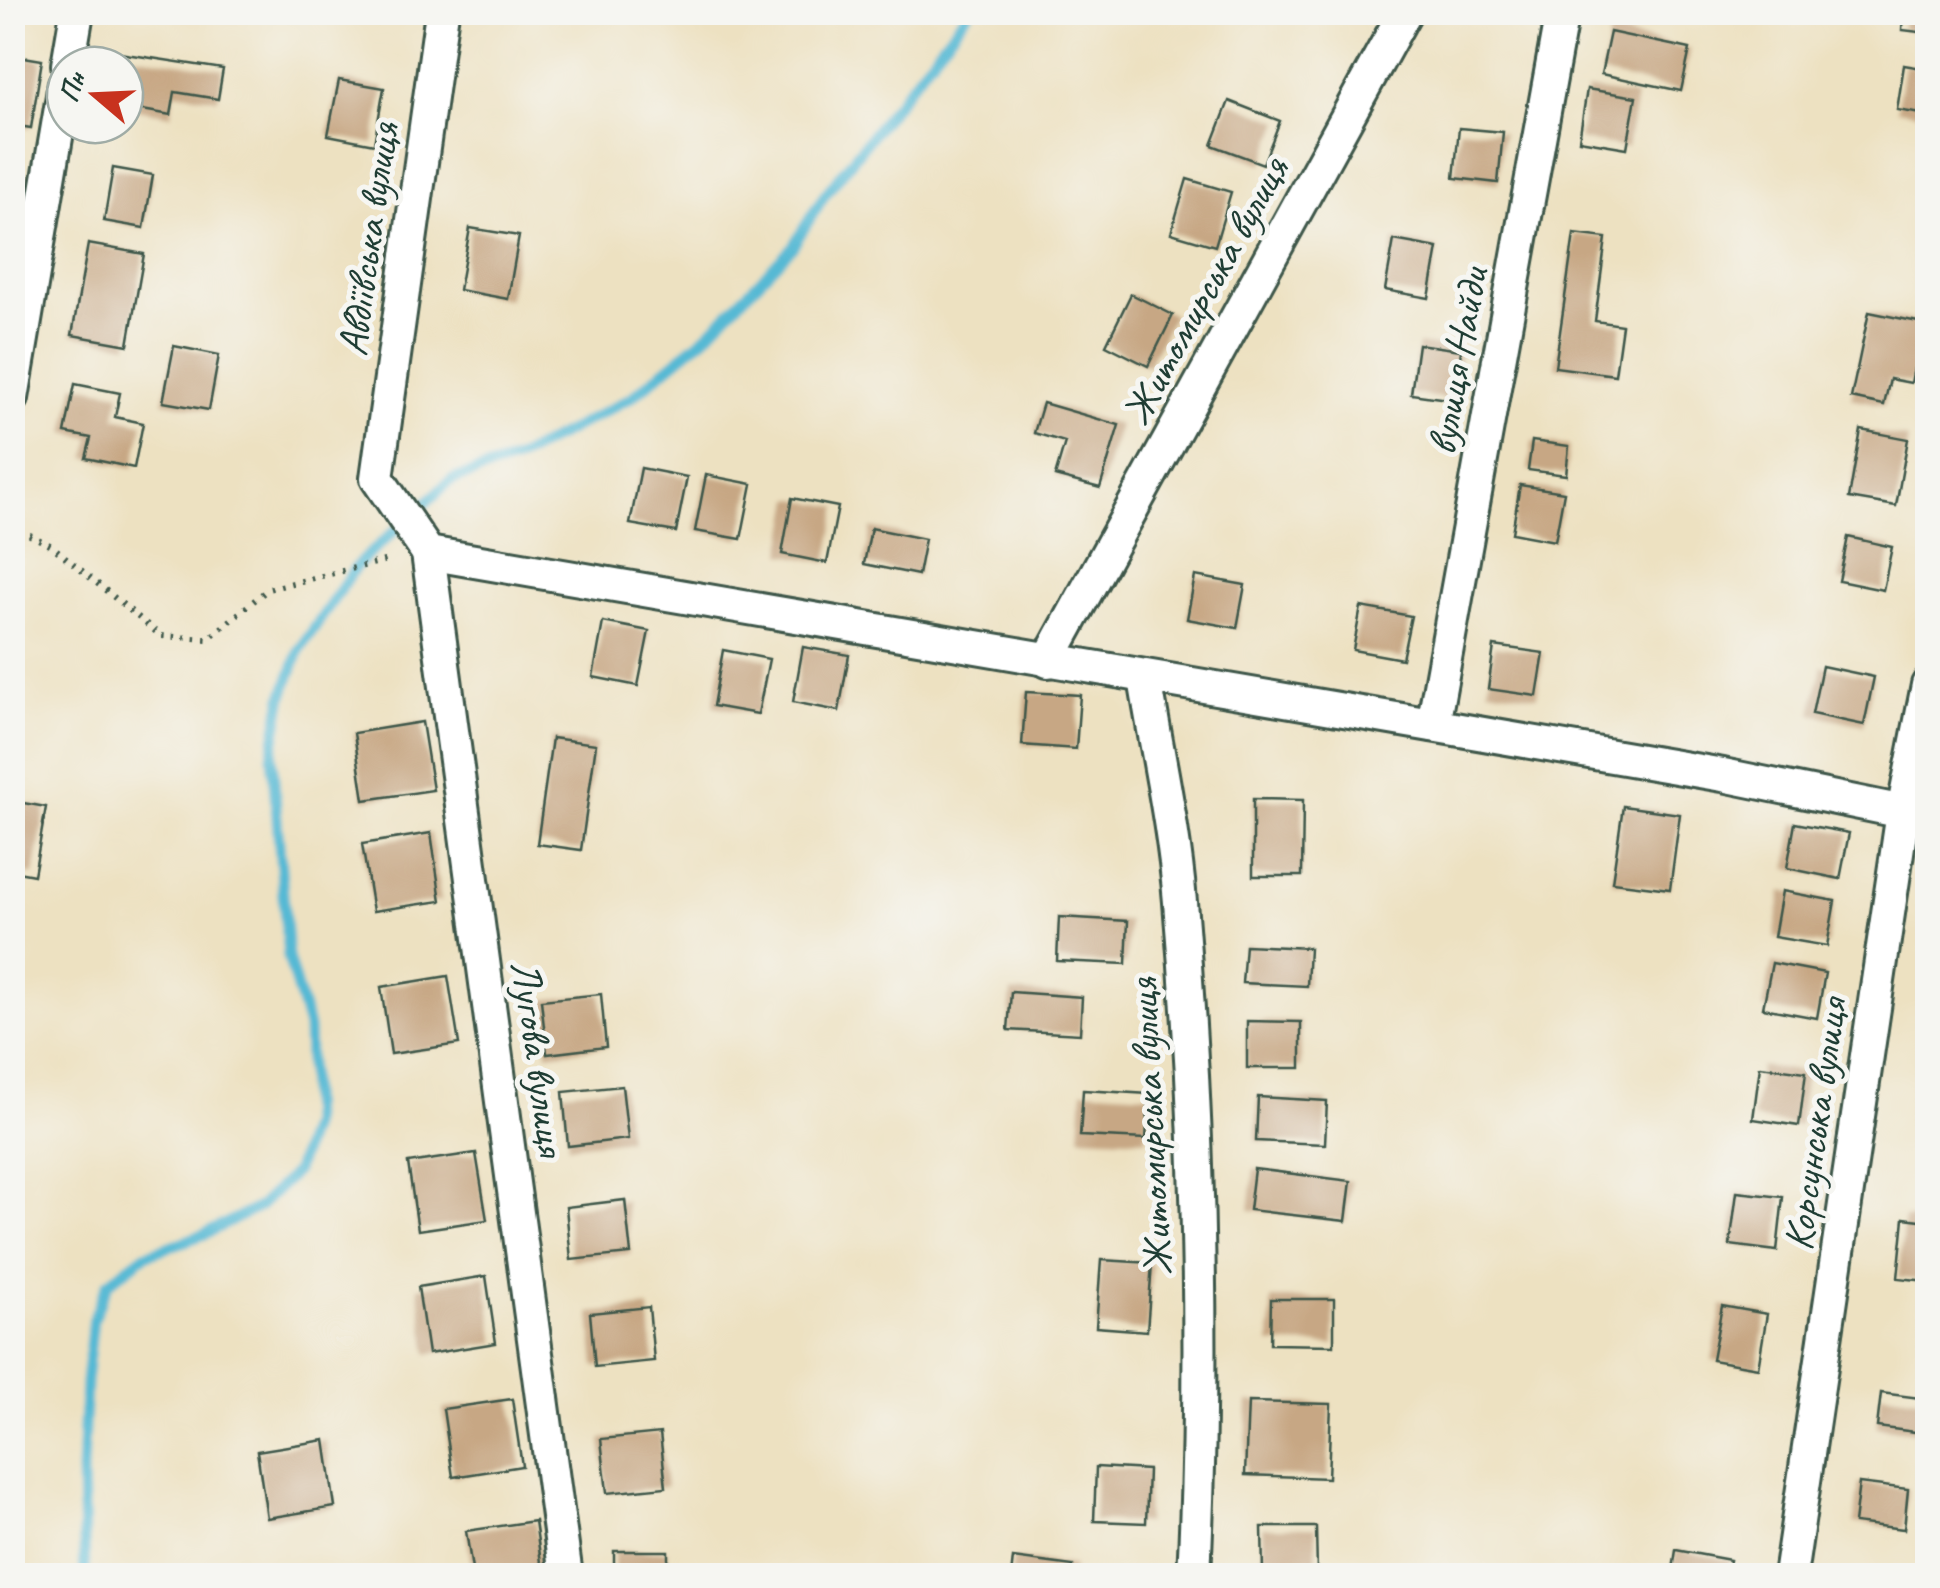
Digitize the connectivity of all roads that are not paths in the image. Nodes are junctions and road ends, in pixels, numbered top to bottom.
1 (77, 12) edge
2 (442, 12) edge
3 (1404, 12) edge
4 (1562, 12) edge
5 (71, 45) edge
6 (55, 145) edge
7 (12, 398) edge
8 (428, 553) junction
9 (1048, 662) junction
10 (1145, 678) junction
11 (1928, 685) edge
12 (1433, 725) junction
13 (1915, 814) edge
14 (566, 1576) edge
15 (1194, 1576) edge
16 (1790, 1576) edge

1 - 5 street
2 - 8 street, Авдіївська вулиця
3 - 9 street, Житомирська вулиця
4 - 12 street, вулиця Найди
6 - 7 street
8 - 9 street
8 - 14 street, Лугова вулиця
9 - 10 street
10 - 12 street
10 - 15 street, Житомирська вулиця
11 - 13 street, Корсунська вулиця
12 - 13 street
13 - 16 street, Корсунська вулиця

